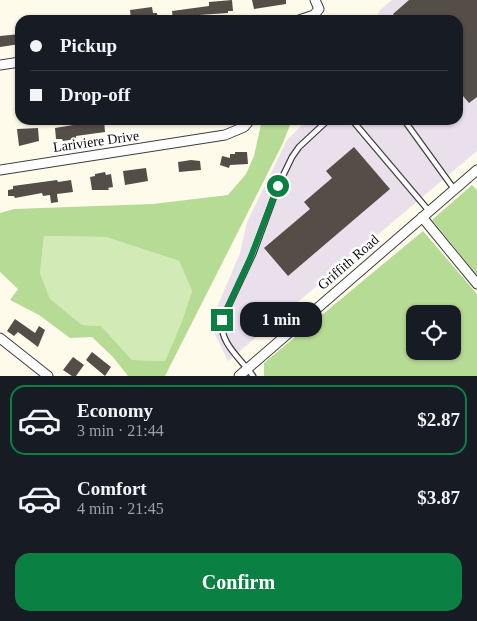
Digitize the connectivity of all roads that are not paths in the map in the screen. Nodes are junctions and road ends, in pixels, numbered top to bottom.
1 (315, 0) edge
2 (314, 15) edge
3 (15, 63) edge
4 (0, 65) edge
5 (246, 125) edge
6 (323, 125) edge
7 (356, 125) edge
8 (408, 125) edge
9 (0, 170) edge
10 (477, 170) edge
11 (454, 189) junction
12 (425, 214) junction
13 (477, 284) edge
14 (0, 338) edge
15 (247, 368) junction
16 (48, 376) edge
17 (238, 376) edge
18 (253, 376) edge

1 - 2 street
3 - 4 street
5 - 9 street, Lariviere Drive
6 - 15 lane
7 - 12 lane
8 - 11 lane
10 - 11 street, Griffith Road
11 - 12 street, Griffith Road
12 - 13 street
12 - 15 street, Griffith Road
14 - 16 street
15 - 17 street, Griffith Road
15 - 18 lane

